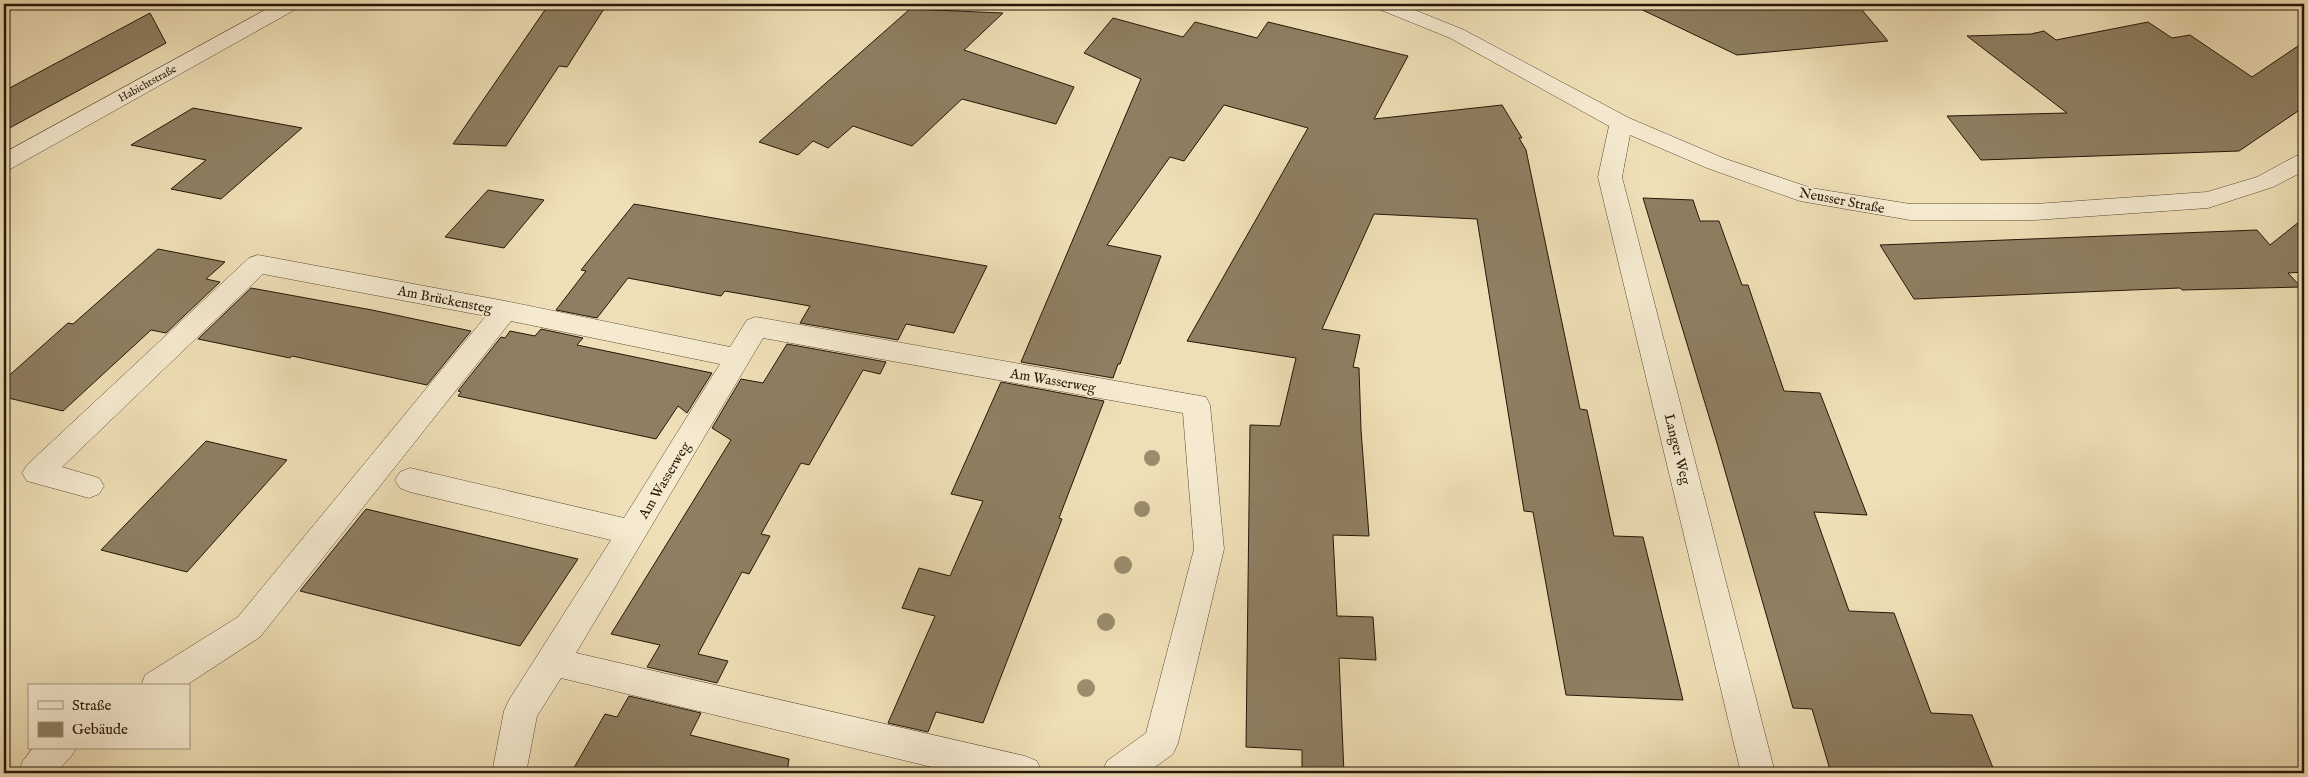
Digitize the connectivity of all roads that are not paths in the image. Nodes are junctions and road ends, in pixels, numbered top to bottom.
1 (291, 4) edge
2 (1383, 4) edge
3 (1620, 123) junction
4 (2304, 161) edge
5 (4, 163) edge
6 (505, 310) junction
7 (738, 358) junction
8 (410, 480) dead end
9 (89, 486) dead end
10 (632, 532) junction
11 (553, 662) junction
12 (160, 684) edge
13 (57, 750) edge
14 (35, 773) edge
15 (509, 773) edge
16 (1025, 773) edge
17 (1119, 773) edge
18 (1758, 773) edge

1 - 5 street, Habichtstraße
2 - 3 street, Neusser Straße
3 - 4 street, Neusser Straße
3 - 18 street, Langer Weg
6 - 7 street
6 - 9 street, Am Brückensteg
6 - 12 street, Am Brückensteg
7 - 10 street, Am Wasserweg
7 - 17 street, Am Wasserweg
8 - 10 street, Am Wasserweg
10 - 11 street, Am Wasserweg
11 - 15 street, Am Wasserweg
11 - 16 street
13 - 14 street

